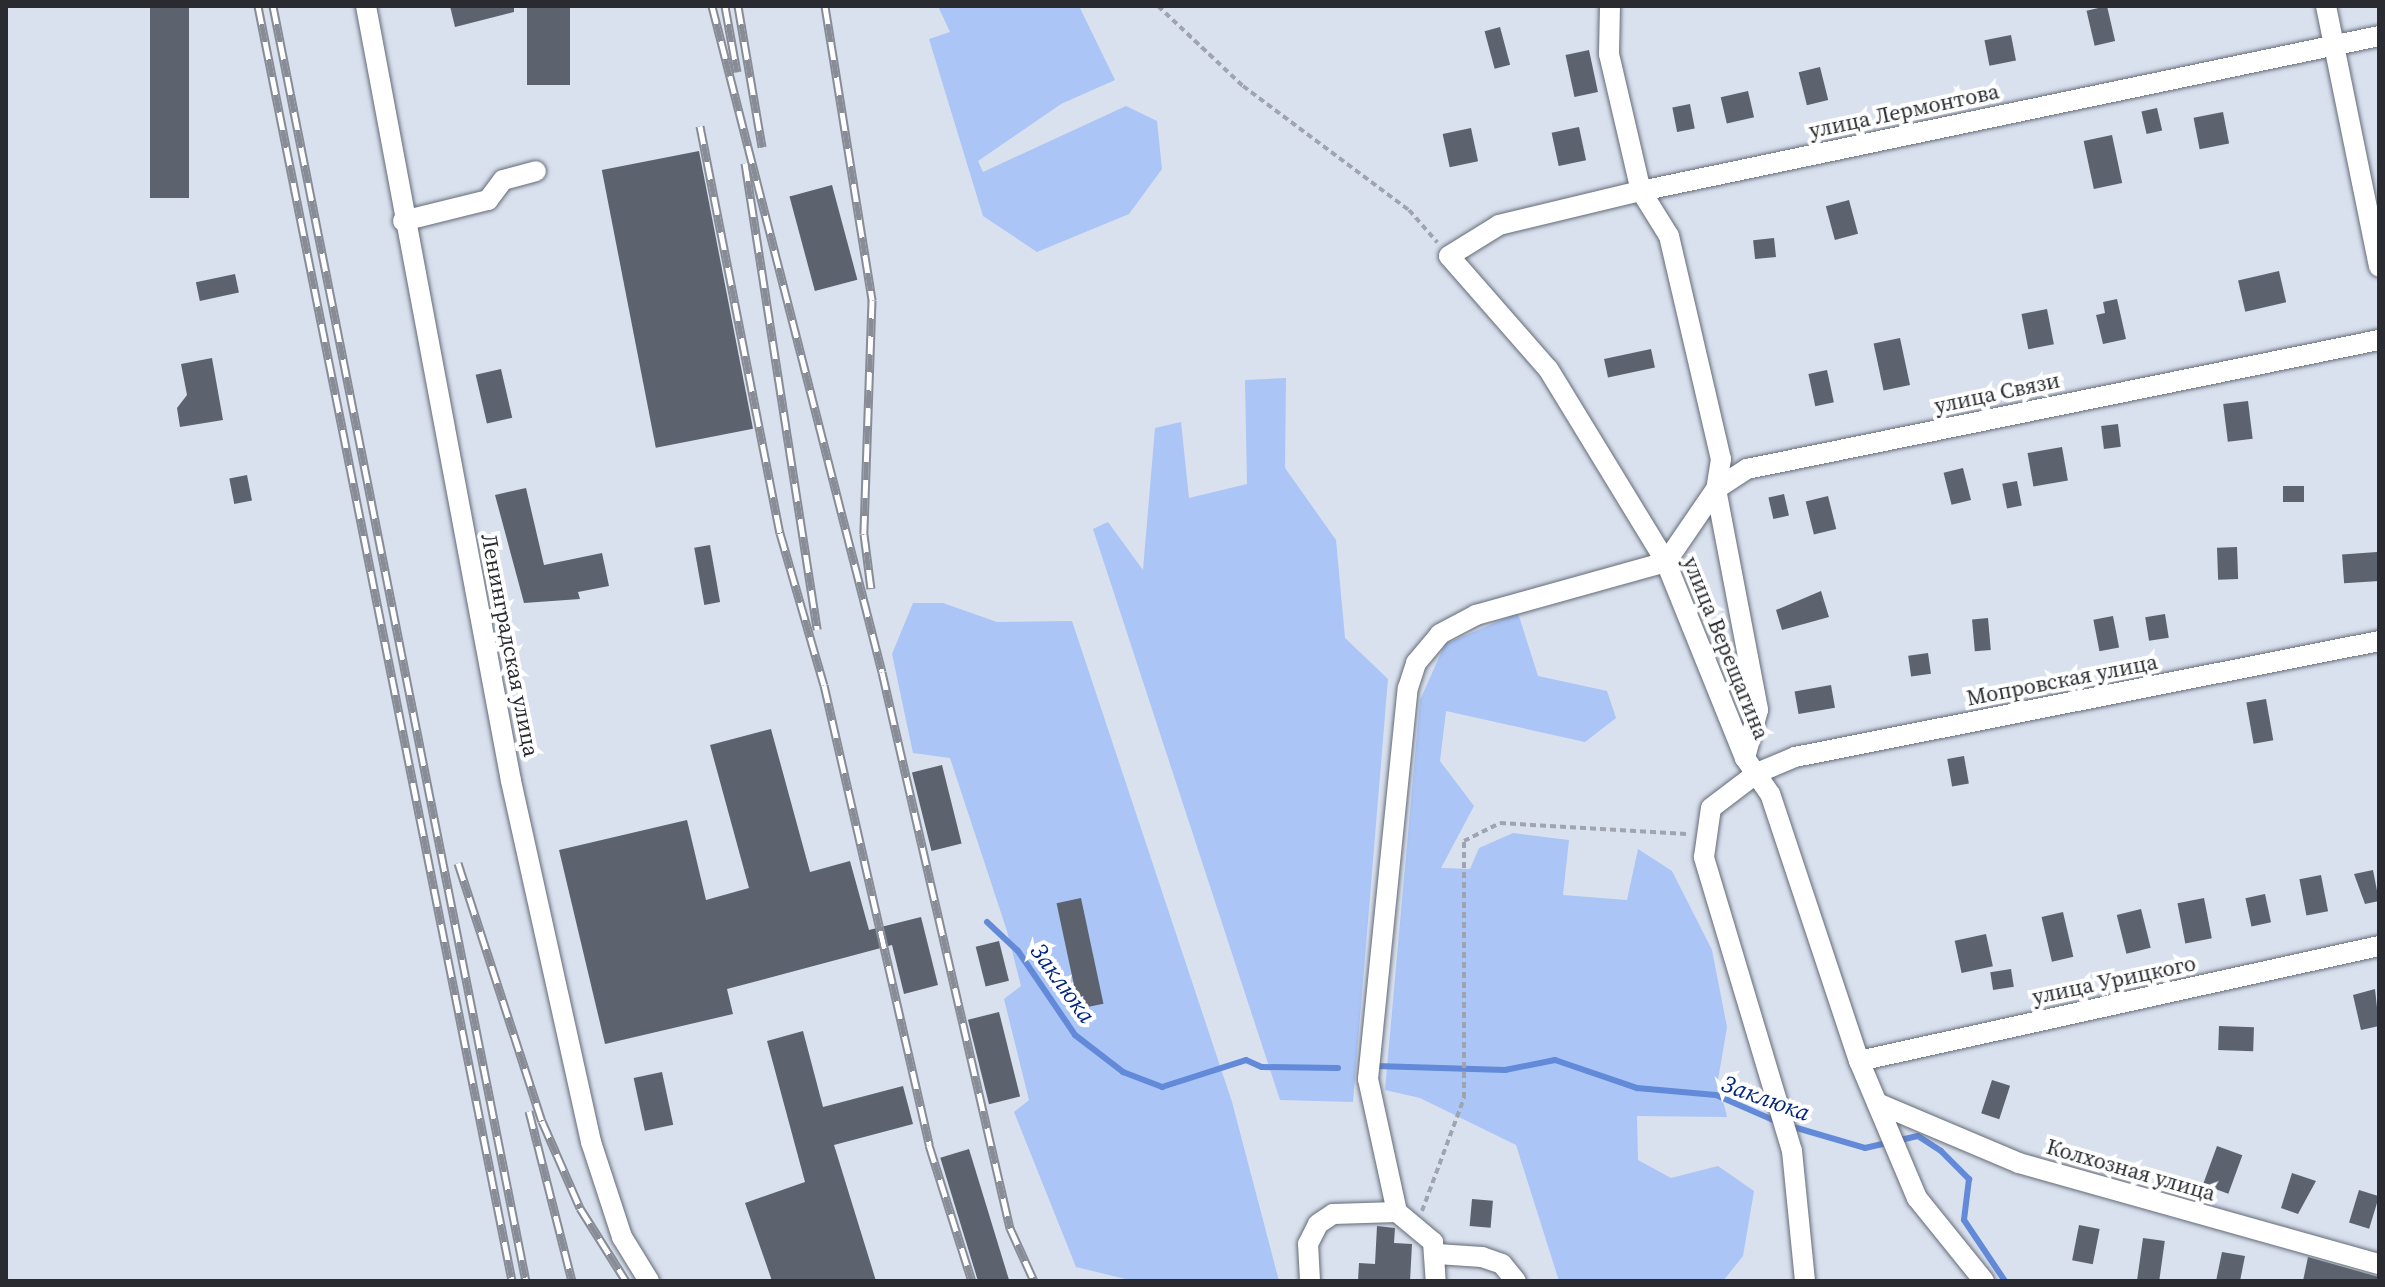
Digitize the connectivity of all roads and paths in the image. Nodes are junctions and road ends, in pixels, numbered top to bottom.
1 (366, 6) edge
2 (1158, 6) edge
3 (1610, 6) edge
4 (2326, 6) edge
5 (2379, 36) edge
6 (2334, 45) junction
7 (536, 171) dead end
8 (1641, 191) junction
9 (403, 221) junction
10 (1449, 256) junction
11 (2379, 267) edge
12 (2379, 340) edge
13 (1716, 489) junction
14 (1666, 562) junction
15 (2379, 641) edge
16 (1751, 765) junction
17 (1701, 834) junction
18 (2379, 946) edge
19 (1859, 1061) junction
20 (1877, 1103) junction
21 (1397, 1212) junction
22 (1416, 1225) junction
23 (1437, 1254) junction
24 (2379, 1264) edge
25 (649, 1281) edge
26 (1310, 1281) edge
27 (1436, 1281) edge
28 (1516, 1281) edge
29 (1805, 1281) edge
30 (1984, 1281) edge

1 - 9 street, Ленинградская улица
2 - 10 path
3 - 8 street
4 - 6 street
5 - 6 street, улица Лермонтова
6 - 8 street, улица Лермонтова
6 - 11 street
7 - 9 street
8 - 10 street, улица Лермонтова
8 - 13 street
9 - 25 street, Ленинградская улица
10 - 14 street, улица Верещагина
12 - 13 street, улица Связи
13 - 14 street, улица Связи
13 - 16 street
14 - 16 street, улица Верещагина
14 - 21 street
15 - 16 street, Мопровская улица
16 - 17 street, Мопровская улица
16 - 19 street, улица Верещагина
17 - 22 path
17 - 29 street
18 - 19 street, улица Урицкого
19 - 20 street, улица Верещагина
20 - 24 street, Колхозная улица
20 - 30 street, улица Верещагина
21 - 22 street
21 - 26 street
22 - 23 street
23 - 27 street
23 - 28 street

